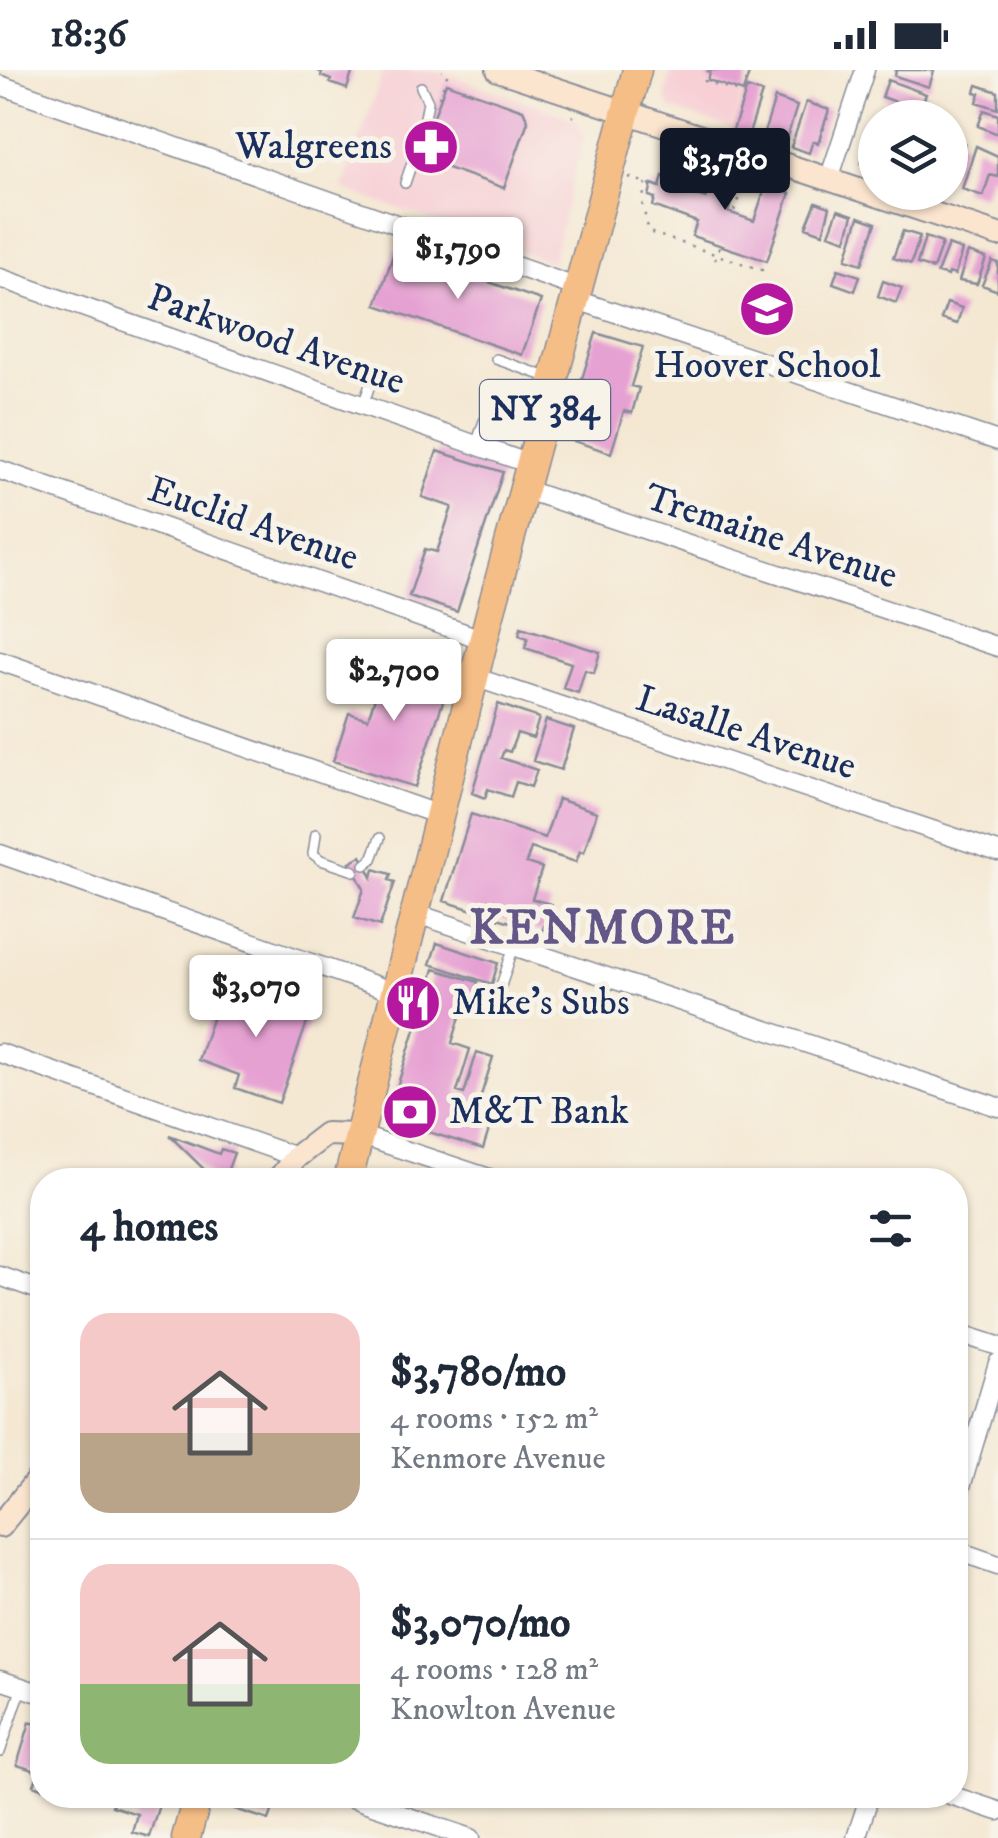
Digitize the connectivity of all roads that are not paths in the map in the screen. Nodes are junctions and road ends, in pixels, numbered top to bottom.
1 (498, 70) edge
2 (638, 70) edge
3 (865, 70) edge
4 (0, 85) edge
5 (421, 86) dead end
6 (626, 114) junction
7 (422, 133) dead end
8 (416, 151) dead end
9 (829, 178) junction
10 (405, 183) dead end
11 (998, 236) edge
12 (0, 278) edge
13 (576, 294) junction
14 (496, 359) dead end
15 (553, 379) junction
16 (372, 382) dead end
17 (363, 406) junction
18 (484, 421) dead end
19 (998, 441) edge
20 (476, 445) junction
21 (0, 470) edge
22 (527, 476) junction
23 (484, 640) junction
24 (998, 647) edge
25 (0, 662) edge
26 (474, 677) junction
27 (439, 815) junction
28 (316, 834) dead end
29 (380, 838) dead end
30 (998, 852) edge
31 (0, 854) edge
32 (366, 865) dead end
33 (354, 870) dead end
34 (414, 913) junction
35 (514, 946) junction
36 (394, 992) junction
37 (502, 998) dead end
38 (0, 1053) edge
39 (998, 1107) edge
40 (359, 1135) junction
41 (296, 1157) junction
42 (287, 1168) edge
43 (351, 1168) edge
44 (459, 1168) edge
45 (0, 1276) edge
46 (30, 1287) edge
47 (968, 1336) edge
48 (998, 1346) edge
49 (998, 1363) edge
50 (968, 1463) edge
51 (30, 1489) edge
52 (0, 1526) edge
53 (968, 1555) edge
54 (998, 1565) edge
55 (0, 1680) edge
56 (22, 1687) junction
57 (30, 1690) edge
58 (0, 1752) edge
59 (968, 1801) edge
60 (194, 1808) edge
61 (381, 1808) edge
62 (866, 1808) edge
63 (998, 1811) edge
64 (186, 1838) edge
65 (470, 1838) edge
66 (856, 1838) edge

1 - 6 street
2 - 6 main road, NY 384
3 - 9 street
4 - 13 street
5 - 7 lane
6 - 9 street
6 - 13 main road, NY 384
8 - 10 lane
9 - 11 street
12 - 17 street, Parkwood Avenue
13 - 15 main road, NY 384
13 - 19 street
14 - 15 lane
15 - 22 main road, NY 384
16 - 17 lane
17 - 20 street, Parkwood Avenue
18 - 20 lane
20 - 22 street, Parkwood Avenue
21 - 23 street, Euclid Avenue
22 - 23 main road, NY 384
22 - 24 street, Tremaine Avenue
23 - 26 main road, NY 384
25 - 27 street
26 - 27 main road, NY 384
26 - 30 street, Lasalle Avenue
27 - 34 main road, NY 384
28 - 33 lane
29 - 32 lane
31 - 36 street
34 - 35 street
34 - 36 main road, NY 384
35 - 37 lane
35 - 39 street
36 - 40 main road, NY 384
38 - 41 street
40 - 41 street
40 - 43 main road, NY 384
40 - 44 street
41 - 42 street
45 - 46 street
47 - 48 street
49 - 50 street
51 - 52 street
53 - 54 street
55 - 56 street
56 - 57 street
56 - 58 lane
59 - 63 street
60 - 64 main road
61 - 65 street
62 - 66 street

